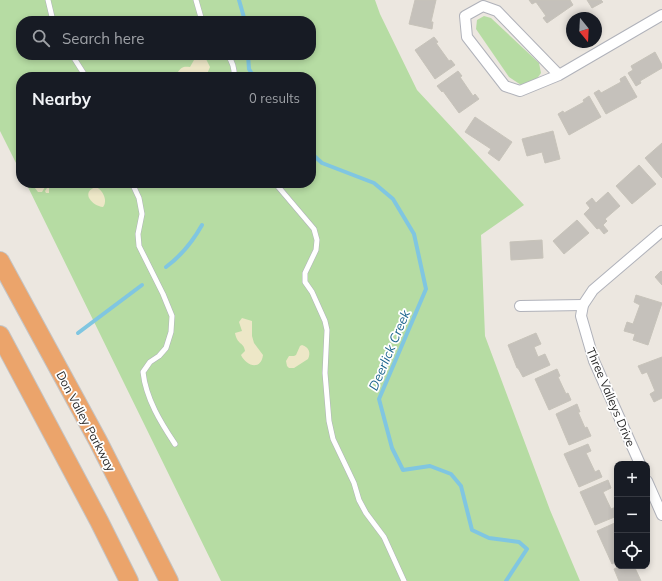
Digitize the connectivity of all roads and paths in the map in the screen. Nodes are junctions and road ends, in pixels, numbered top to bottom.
1 (48, 0) edge
2 (196, 0) edge
3 (662, 15) edge
4 (52, 16) edge
5 (201, 16) edge
6 (75, 60) edge
7 (231, 60) edge
8 (83, 72) edge
9 (235, 72) edge
10 (559, 75) junction
11 (134, 188) edge
12 (279, 188) edge
13 (662, 231) edge
14 (0, 262) edge
15 (583, 305) junction
16 (520, 306) dead end
17 (0, 335) edge
18 (175, 444) dead end
19 (639, 461) edge
20 (650, 488) edge
21 (662, 515) edge
22 (129, 581) edge
23 (169, 581) edge
24 (404, 581) edge

1 - 4 lane
2 - 5 lane
3 - 10 street
6 - 8 lane
7 - 9 lane
10 - 10 street
11 - 18 lane
12 - 24 lane
13 - 15 street
14 - 23 highway, Don Valley Parkway
15 - 16 street
15 - 19 street, Three Valleys Drive
17 - 22 highway
20 - 21 street

